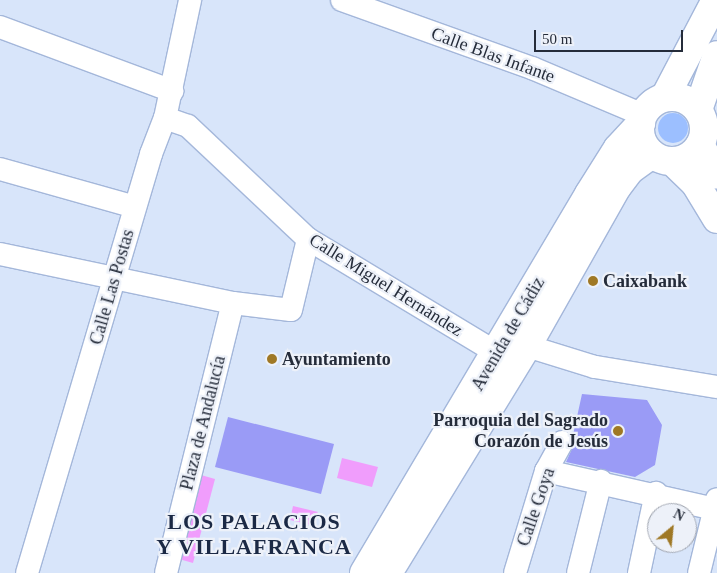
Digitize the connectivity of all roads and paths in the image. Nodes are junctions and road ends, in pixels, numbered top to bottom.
1 (190, 0) edge
2 (342, 0) edge
3 (716, 0) edge
4 (0, 27) edge
5 (717, 56) edge
6 (172, 91) junction
7 (664, 97) junction
8 (698, 110) junction
9 (165, 118) junction
10 (642, 119) junction
11 (700, 145) junction
12 (662, 157) junction
13 (0, 169) edge
14 (717, 175) edge
15 (135, 207) junction
16 (717, 219) edge
17 (308, 239) junction
18 (0, 254) edge
19 (114, 279) junction
20 (233, 303) junction
21 (527, 346) junction
22 (497, 354) junction
23 (717, 387) edge
24 (562, 442) dead end
25 (546, 471) junction
26 (601, 481) junction
27 (656, 493) junction
28 (716, 504) edge
29 (27, 573) edge
30 (166, 573) edge
31 (364, 573) edge
32 (388, 573) edge
33 (514, 573) edge
34 (578, 573) edge
35 (639, 573) edge
36 (699, 573) edge

1 - 6 street, Calle Las Postas
2 - 10 street, Calle Blas Infante
3 - 7 main road
4 - 6 street
5 - 8 main road
6 - 9 street, Calle Las Postas
7 - 8 main road
7 - 10 main road
8 - 11 main road
9 - 15 street, Calle Las Postas
9 - 17 street, Calle Miguel Hernández
10 - 12 main road
10 - 22 main road, Avenida de Cádiz
11 - 12 main road
11 - 14 main road
12 - 16 main road
12 - 21 main road, Avenida de Cádiz
13 - 15 street
15 - 19 street, Calle Las Postas
17 - 20 street
17 - 22 street, Calle Miguel Hernández
18 - 19 street
19 - 20 street
19 - 29 street, Calle Las Postas
20 - 30 street, Plaza de Andalucía
21 - 22 street
21 - 23 street
21 - 32 main road, Avenida de Cádiz
22 - 31 main road, Avenida de Cádiz
24 - 25 street, Calle Goya
25 - 26 street
25 - 33 street, Calle Goya
26 - 27 street
26 - 34 street
27 - 28 street
27 - 35 street
28 - 36 street

